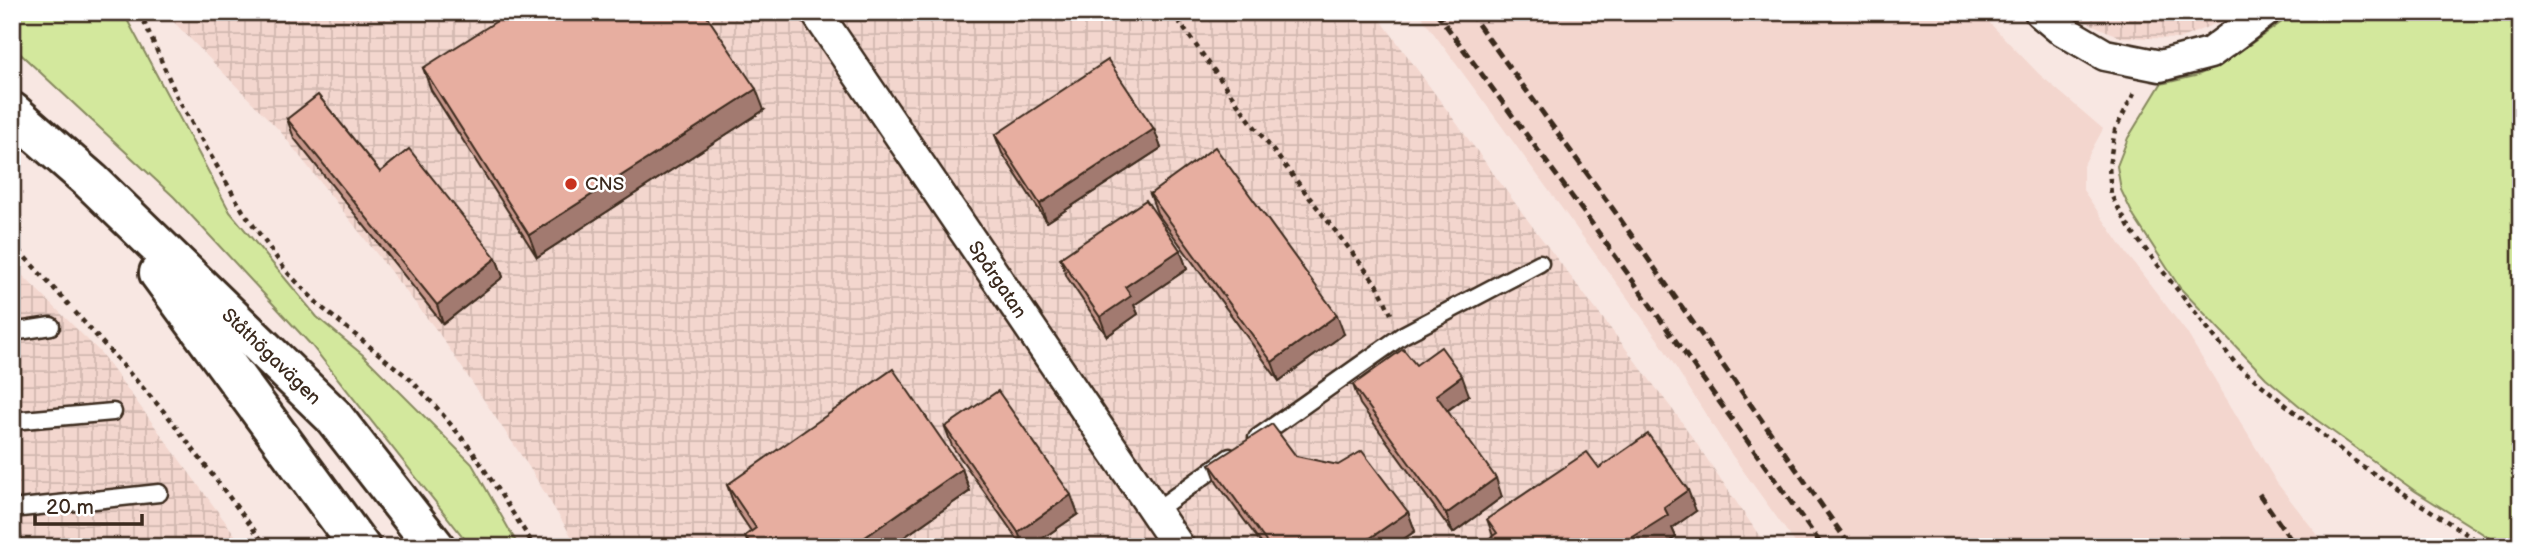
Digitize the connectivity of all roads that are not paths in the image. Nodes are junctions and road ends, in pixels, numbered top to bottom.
1 (816, 12) edge
2 (2040, 12) edge
3 (2265, 12) edge
4 (12, 113) edge
5 (91, 181) junction
6 (1540, 262) dead end
7 (51, 326) dead end
8 (12, 331) edge
9 (113, 412) dead end
10 (12, 421) edge
11 (159, 492) dead end
12 (12, 509) edge
13 (1154, 512) junction
14 (12, 538) edge
15 (13, 547) edge
16 (360, 547) edge
17 (435, 547) edge
18 (1179, 547) edge

1 - 13 street, Spårgatan
2 - 3 street
4 - 5 main road, Ståthögavägen
5 - 16 main road, Ståthögavägen
5 - 17 main road, Ståthögavägen
6 - 13 lane
7 - 8 lane
9 - 10 lane
11 - 12 lane
13 - 18 street, Spårgatan
14 - 15 lane

